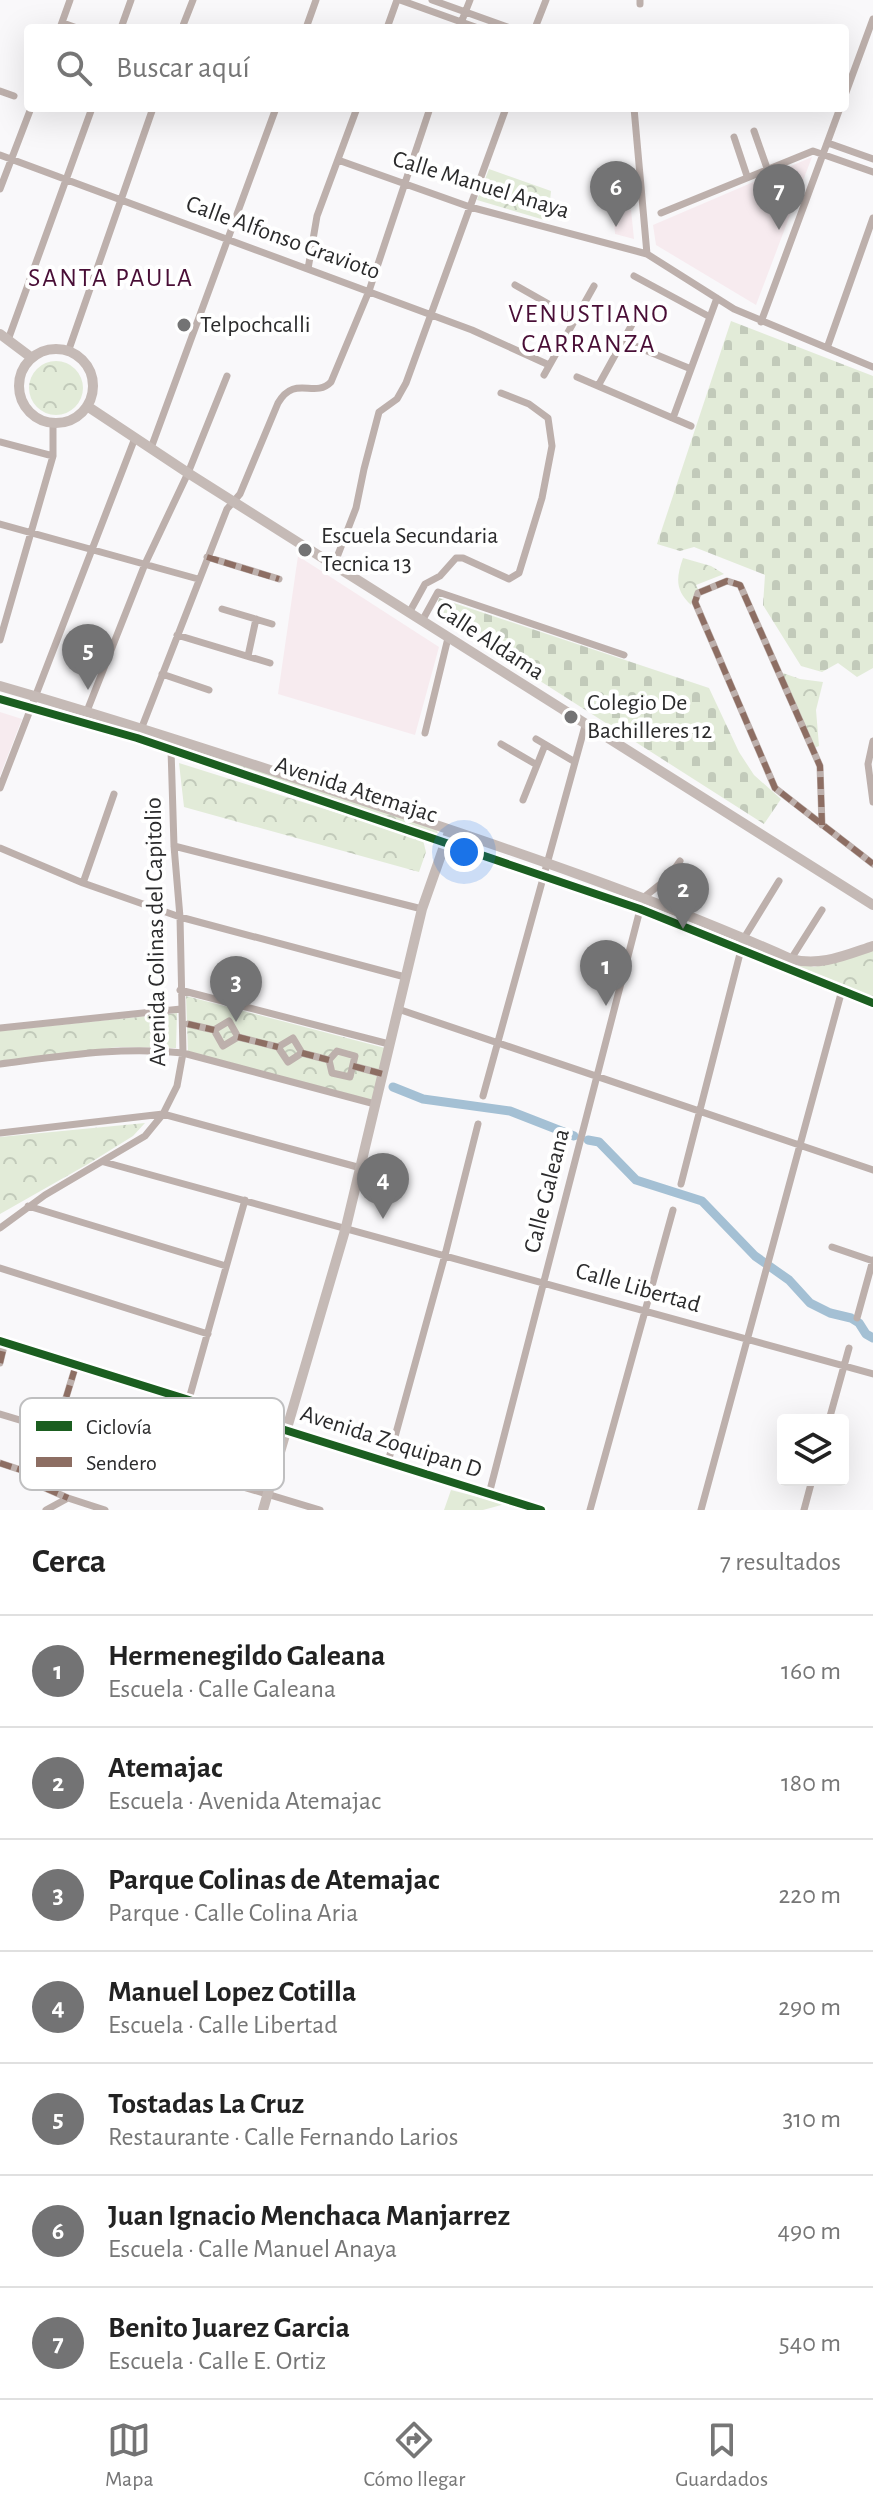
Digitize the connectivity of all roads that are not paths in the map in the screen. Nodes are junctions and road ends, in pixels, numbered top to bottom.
1 (70, 0) edge
2 (131, 0) edge
3 (193, 0) edge
4 (316, 0) edge
5 (398, 0) edge
6 (432, 0) edge
7 (470, 0) edge
8 (546, 0) edge
9 (465, 12) junction
10 (873, 19) edge
11 (62, 24) edge
12 (122, 24) edge
13 (184, 24) edge
14 (307, 24) edge
15 (389, 24) edge
16 (458, 24) edge
17 (460, 24) edge
18 (499, 24) edge
19 (537, 24) edge
20 (849, 84) edge
21 (0, 91) edge
22 (14, 96) dead end
23 (30, 112) edge
24 (91, 112) edge
25 (152, 112) edge
26 (275, 112) edge
27 (356, 112) edge
28 (429, 112) edge
29 (505, 112) edge
30 (634, 112) edge
31 (839, 112) edge
32 (754, 131) dead end
33 (734, 137) dead end
34 (828, 143) junction
35 (823, 154) junction
36 (0, 155) edge
37 (12, 159) junction
38 (873, 159) edge
39 (338, 160) junction
40 (767, 168) junction
41 (873, 172) edge
42 (747, 176) junction
43 (66, 179) junction
44 (403, 183) junction
45 (0, 189) edge
46 (120, 199) junction
47 (470, 207) junction
48 (661, 213) dead end
49 (873, 218) edge
50 (228, 239) junction
51 (647, 254) junction
52 (308, 269) junction
53 (634, 276) dead end
54 (515, 285) dead end
55 (594, 286) dead end
56 (369, 291) junction
57 (717, 298) junction
58 (431, 314) junction
59 (710, 317) junction
60 (575, 319) junction
61 (635, 319) dead end
62 (761, 322) junction
63 (4, 337) edge
64 (623, 341) junction
65 (827, 348) junction
66 (68, 352) junction
67 (32, 358) junction
68 (549, 365) junction
69 (873, 367) edge
70 (691, 369) junction
71 (544, 375) dead end
72 (227, 376) dead end
73 (577, 377) dead end
74 (598, 386) junction
75 (501, 393) dead end
76 (87, 406) junction
77 (673, 418) junction
78 (53, 423) junction
79 (691, 426) dead end
80 (135, 438) junction
81 (0, 442) edge
82 (151, 448) junction
83 (53, 456) junction
84 (188, 473) junction
85 (234, 501) junction
86 (0, 524) edge
87 (31, 532) junction
88 (92, 549) junction
89 (207, 557) junction
90 (145, 564) junction
91 (334, 565) junction
92 (198, 579) junction
93 (279, 579) dead end
94 (0, 604) edge
95 (10, 607) junction
96 (222, 609) dead end
97 (409, 613) junction
98 (256, 619) junction
99 (422, 621) junction
100 (272, 624) dead end
101 (177, 635) junction
102 (448, 638) junction
103 (0, 640) edge
104 (624, 655) dead end
105 (248, 656) junction
106 (270, 663) dead end
107 (162, 674) junction
108 (0, 686) edge
109 (209, 690) dead end
110 (35, 696) junction
111 (0, 699) edge
112 (30, 707) junction
113 (87, 711) junction
114 (585, 726) junction
115 (139, 733) junction
116 (425, 733) dead end
117 (171, 737) junction
118 (536, 739) dead end
119 (873, 741) edge
120 (501, 744) dead end
121 (545, 745) junction
122 (171, 750) junction
123 (575, 762) junction
124 (537, 765) junction
125 (0, 788) edge
126 (114, 794) dead end
127 (523, 800) dead end
128 (873, 802) edge
129 (822, 825) junction
130 (452, 830) junction
131 (445, 841) junction
132 (174, 846) junction
133 (0, 848) edge
134 (680, 861) dead end
135 (873, 864) edge
136 (546, 870) junction
137 (779, 881) dead end
138 (83, 883) junction
139 (642, 903) junction
140 (873, 905) edge
141 (422, 909) junction
142 (822, 910) dead end
143 (180, 917) junction
144 (743, 944) junction
145 (873, 946) edge
146 (791, 959) junction
147 (405, 977) junction
148 (180, 990) junction
149 (842, 990) junction
150 (873, 1003) edge
151 (181, 1009) junction
152 (398, 1009) junction
153 (188, 1024) dead end
154 (0, 1028) edge
155 (214, 1030) junction
156 (238, 1037) junction
157 (498, 1043) junction
158 (389, 1044) junction
159 (278, 1047) junction
160 (183, 1053) junction
161 (302, 1053) junction
162 (329, 1060) junction
163 (0, 1064) edge
164 (353, 1066) junction
165 (383, 1074) junction
166 (597, 1077) junction
167 (483, 1096) dead end
168 (375, 1104) junction
169 (701, 1112) junction
170 (163, 1114) junction
171 (478, 1124) dead end
172 (0, 1133) edge
173 (799, 1145) junction
174 (104, 1162) junction
175 (361, 1168) junction
176 (873, 1170) edge
177 (681, 1184) dead end
178 (245, 1200) junction
179 (28, 1206) junction
180 (673, 1210) dead end
181 (346, 1227) junction
182 (0, 1228) edge
183 (832, 1247) dead end
184 (445, 1255) junction
185 (873, 1261) edge
186 (226, 1266) junction
187 (0, 1268) edge
188 (544, 1282) junction
189 (645, 1311) junction
190 (857, 1318) dead end
191 (208, 1334) junction
192 (746, 1339) junction
193 (3, 1342) edge
194 (849, 1348) dead end
195 (0, 1363) edge
196 (76, 1365) junction
197 (844, 1366) junction
198 (873, 1374) edge
199 (66, 1398) edge
200 (186, 1398) edge
201 (189, 1398) edge
202 (0, 1414) edge
203 (831, 1414) edge
204 (20, 1420) edge
205 (284, 1429) edge
206 (287, 1430) junction
207 (284, 1440) edge
208 (388, 1462) junction
209 (0, 1463) edge
210 (20, 1470) edge
211 (810, 1486) edge
212 (50, 1490) edge
213 (251, 1490) edge
214 (269, 1490) edge
215 (489, 1494) junction
216 (267, 1495) junction
217 (68, 1498) junction
218 (518, 1503) junction
219 (46, 1510) edge
220 (105, 1510) edge
221 (263, 1510) edge
222 (320, 1510) edge
223 (511, 1510) edge
224 (541, 1510) edge
225 (590, 1510) edge
226 (701, 1510) edge
227 (804, 1510) edge

1 - 11 street
2 - 12 street
3 - 13 street
4 - 14 street
5 - 15 street
5 - 16 street
6 - 9 street
7 - 9 street
8 - 19 street
9 - 17 street
9 - 18 street
10 - 20 street
21 - 22 street
23 - 37 street
24 - 43 street
25 - 46 street
26 - 50 street
27 - 39 street
28 - 44 street
29 - 47 street
30 - 51 street
31 - 34 street
32 - 40 street
33 - 42 street
34 - 35 street
34 - 38 street
35 - 40 street
35 - 41 street
35 - 62 street
36 - 37 street, Calle Alfonso Gravioto
37 - 43 street, Calle Alfonso Gravioto
37 - 45 street
39 - 44 street, Calle Manuel Anaya
39 - 52 street
40 - 42 street
42 - 48 street
43 - 46 street, Calle Alfonso Gravioto
43 - 63 street
44 - 47 street, Calle Manuel Anaya
44 - 56 street
46 - 50 street, Calle Alfonso Gravioto
46 - 66 street
47 - 51 street, Calle Manuel Anaya
47 - 58 street
49 - 65 street
50 - 52 street, Calle Alfonso Gravioto
50 - 82 street
51 - 57 street, Calle Manuel Anaya
52 - 56 street, Calle Alfonso Gravioto
53 - 59 street
54 - 60 street
55 - 60 street
56 - 58 street, Calle Alfonso Gravioto
56 - 85 street
57 - 59 street
57 - 62 street, Calle Manuel Anaya
58 - 68 street, Calle Alfonso Gravioto
58 - 91 street
59 - 70 street
60 - 68 street
61 - 64 street
62 - 65 street, Calle Manuel Anaya
63 - 67 street
64 - 70 street
64 - 74 street
65 - 69 street, Calle Manuel Anaya
66 - 67 street
66 - 76 street
67 - 78 street
68 - 71 street
70 - 77 street
72 - 84 street
73 - 74 street
74 - 77 street
75 - 97 street
76 - 78 street
76 - 80 street, Calle Aldama
77 - 79 street
78 - 83 street
80 - 82 street, Calle Aldama
80 - 88 street
81 - 83 street
82 - 84 street, Calle Aldama
83 - 87 street
84 - 85 street, Calle Aldama
84 - 90 street
85 - 89 street
85 - 91 street, Calle Aldama
86 - 87 street
87 - 88 street
87 - 95 street
88 - 90 street
88 - 110 street
89 - 92 street
89 - 93 street
90 - 92 street
90 - 113 street
91 - 97 street, Calle Aldama
92 - 101 street
94 - 95 street
95 - 103 street
96 - 98 street
97 - 99 street, Calle Aldama
98 - 100 street
98 - 105 street
99 - 102 street, Calle Aldama
99 - 104 street
101 - 105 street
101 - 107 street
102 - 114 street, Calle Aldama
102 - 116 street
105 - 106 street
107 - 109 street
107 - 115 street
108 - 110 street, Avenida Atemajac
110 - 112 street
110 - 113 street, Avenida Atemajac
111 - 112 street, Avenida Atemajac
112 - 115 street, Avenida Atemajac
112 - 125 street
113 - 115 street, Avenida Atemajac
114 - 123 street
114 - 140 street, Calle Aldama
115 - 117 street, Avenida Atemajac
115 - 122 street, Avenida Atemajac
117 - 122 street, Avenida Colinas del Capitolio
117 - 130 street, Avenida Atemajac
118 - 121 street
119 - 128 street
120 - 124 street
121 - 123 street
121 - 124 street
122 - 131 street, Avenida Atemajac
122 - 132 street, Avenida Colinas del Capitolio
123 - 136 street
124 - 127 street
126 - 138 street
129 - 129 street
129 - 135 street
130 - 131 street
130 - 136 street, Avenida Atemajac
131 - 136 street, Avenida Atemajac
131 - 141 street
132 - 141 street
132 - 143 street, Avenida Colinas del Capitolio
133 - 138 street
134 - 139 street
136 - 139 street, Avenida Atemajac
136 - 157 street
137 - 144 street
138 - 143 street
139 - 144 street, Avenida Atemajac
139 - 166 street, Calle Galeana
141 - 147 street
142 - 146 street
143 - 147 street
143 - 148 street, Avenida Colinas del Capitolio
144 - 146 street, Avenida Atemajac
144 - 149 street, Avenida Atemajac
144 - 169 street
145 - 146 street, Avenida Atemajac
147 - 152 street
148 - 151 street, Avenida Colinas del Capitolio
148 - 158 street
149 - 150 street, Avenida Atemajac
149 - 173 street
151 - 154 street
151 - 160 street, Avenida Colinas del Capitolio
152 - 157 street
152 - 158 street
153 - 155 street
155 - 156 street
155 - 156 street
156 - 159 street
157 - 166 street
157 - 167 street
158 - 165 street
159 - 161 street
159 - 161 street
160 - 163 street
160 - 168 street
160 - 170 street, Avenida Colinas del Capitolio
161 - 162 street
162 - 164 street
162 - 164 street
164 - 165 street
165 - 168 street
166 - 169 street
166 - 188 street, Calle Galeana
168 - 175 street
169 - 173 street
169 - 177 street
170 - 172 street
170 - 174 street, Avenida Colinas del Capitolio
170 - 175 street
171 - 184 street
173 - 176 street
173 - 192 street
174 - 178 street, Calle Libertad
174 - 179 street, Avenida Colinas del Capitolio
175 - 181 street
178 - 181 street, Calle Libertad
178 - 186 street
179 - 182 street, Avenida Colinas del Capitolio
179 - 186 street
180 - 189 street
181 - 184 street, Calle Libertad
181 - 206 street
183 - 185 street
184 - 188 street, Calle Libertad
184 - 208 street
185 - 190 street
186 - 191 street
187 - 191 street
188 - 189 street, Calle Libertad
188 - 215 street, Calle Galeana
189 - 192 street, Calle Libertad
189 - 225 street
191 - 201 street
192 - 197 street, Calle Libertad
192 - 226 street
193 - 195 street
193 - 196 street, Avenida Zoquipan D
194 - 197 street
196 - 199 street
196 - 200 street, Avenida Zoquipan D
197 - 198 street, Calle Libertad
197 - 203 street
202 - 204 street
205 - 206 street, Avenida Zoquipan D
206 - 207 street
206 - 208 street, Avenida Zoquipan D
208 - 215 street, Avenida Zoquipan D
209 - 210 street
211 - 227 street
212 - 217 street
213 - 216 street
214 - 216 street
215 - 218 street, Avenida Zoquipan D
216 - 221 street
216 - 222 street
217 - 219 street
217 - 220 street
218 - 223 street
218 - 224 street, Avenida Zoquipan D

